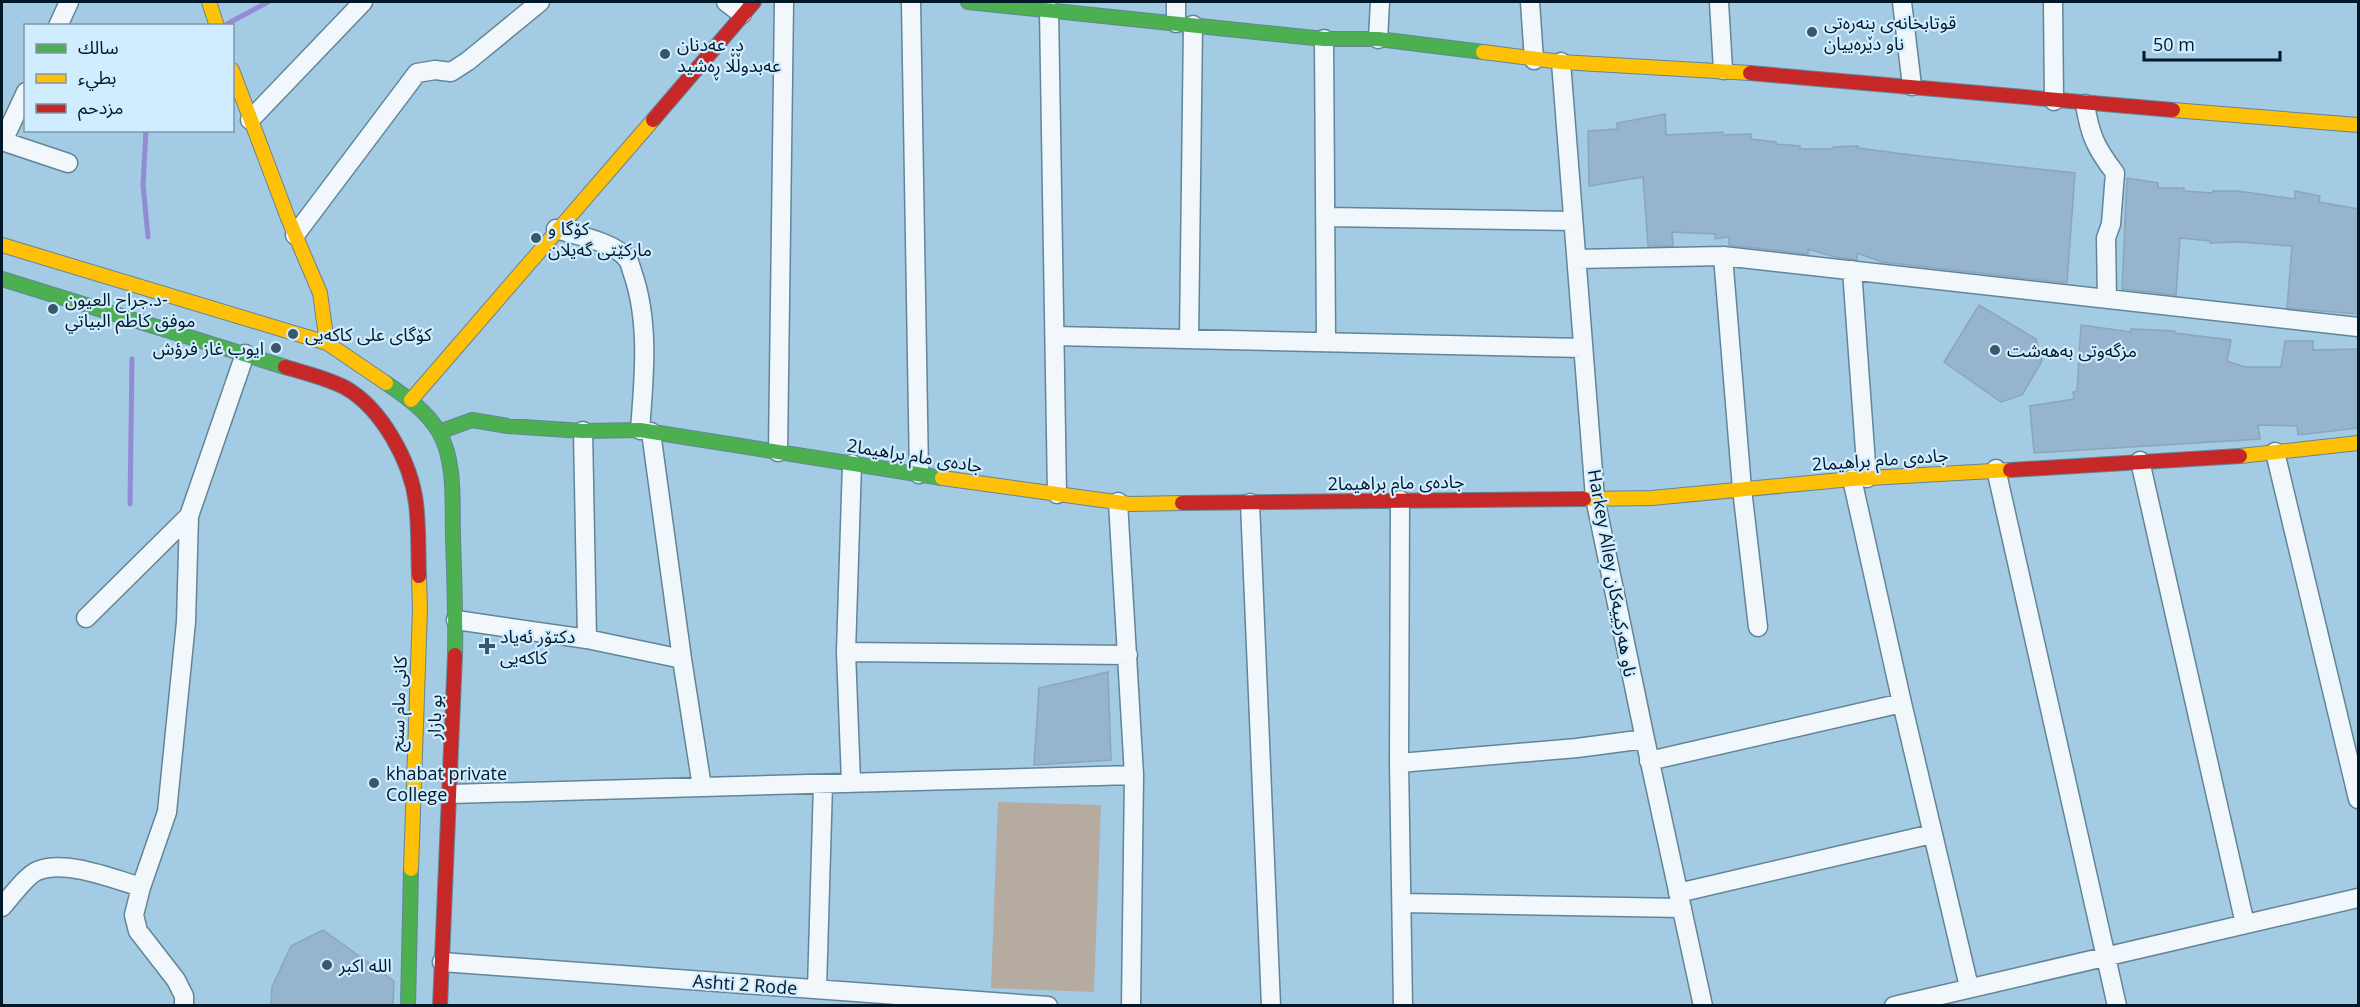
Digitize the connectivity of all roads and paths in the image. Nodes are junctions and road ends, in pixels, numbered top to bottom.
1 (69, 2) edge
2 (209, 2) edge
3 (363, 2) edge
4 (540, 2) edge
5 (726, 2) edge
6 (784, 2) edge
7 (911, 2) edge
8 (968, 2) edge
9 (1176, 2) edge
10 (1380, 2) edge
11 (1530, 2) edge
12 (1719, 2) edge
13 (1902, 2) edge
14 (2053, 2) edge
15 (748, 8) edge
16 (1049, 10) junction
17 (59, 24) edge
18 (216, 24) edge
19 (1184, 24) junction
20 (1324, 39) junction
21 (1378, 39) junction
22 (1534, 60) junction
23 (1561, 62) junction
24 (1723, 70) junction
25 (234, 76) edge
26 (1912, 86) junction
27 (24, 96) edge
28 (2054, 101) junction
29 (2085, 104) junction
30 (250, 120) junction
31 (2358, 125) edge
32 (2, 141) edge
33 (68, 163) dead end
34 (1327, 217) junction
35 (1574, 221) junction
36 (556, 229) junction
37 (295, 235) junction
38 (2, 244) edge
39 (1723, 256) junction
40 (1577, 259) junction
41 (1852, 270) junction
42 (2, 279) edge
43 (2107, 298) junction
44 (2358, 327) edge
45 (1055, 336) junction
46 (1190, 339) junction
47 (1326, 342) junction
48 (327, 343) junction
49 (1582, 348) junction
50 (245, 354) junction
51 (411, 400) junction
52 (583, 431) junction
53 (645, 431) junction
54 (439, 432) junction
55 (2358, 443) edge
56 (778, 452) junction
57 (2275, 452) junction
58 (2140, 461) junction
59 (852, 464) junction
60 (1996, 469) junction
61 (919, 474) junction
62 (1859, 478) junction
63 (1742, 489) junction
64 (1057, 494) junction
65 (1595, 498) junction
66 (1400, 500) junction
67 (1118, 502) junction
68 (1250, 503) junction
69 (189, 516) junction
70 (86, 618) dead end
71 (456, 620) junction
72 (1758, 627) dead end
73 (587, 639) junction
74 (846, 652) junction
75 (1128, 655) junction
76 (682, 659) junction
77 (1902, 703) junction
78 (1645, 739) junction
79 (1649, 761) junction
80 (1399, 763) junction
81 (1134, 775) junction
82 (851, 783) junction
83 (823, 784) junction
84 (702, 787) junction
85 (450, 794) junction
86 (2358, 799) edge
87 (1932, 834) junction
88 (428, 853) junction
89 (141, 887) junction
90 (2358, 898) edge
91 (1680, 901) junction
92 (1403, 903) junction
93 (2, 907) edge
94 (2245, 924) junction
95 (2105, 956) junction
96 (442, 962) junction
97 (1969, 987) junction
98 (817, 989) junction
99 (893, 1000) edge
100 (975, 1003) edge
101 (184, 1005) edge
102 (408, 1005) edge
103 (440, 1005) edge
104 (1048, 1005) edge
105 (1131, 1005) edge
106 (1271, 1005) edge
107 (1403, 1005) edge
108 (1703, 1005) edge
109 (1894, 1005) edge
110 (2117, 1005) edge

1 - 17 street
2 - 18 street
3 - 30 street
4 - 37 street
5 - 15 street
6 - 56 street
7 - 61 street
8 - 16 street
9 - 19 street
10 - 21 street
11 - 22 street
12 - 24 street
13 - 26 street
14 - 28 street
15 - 36 street
16 - 19 street
16 - 45 street
19 - 20 street
19 - 46 street
20 - 21 street
20 - 34 street
21 - 22 street
22 - 23 street
23 - 24 street
23 - 35 street, Harkey Alley ناو هەركييەكان
24 - 26 street
25 - 30 street
26 - 28 street
27 - 32 street
28 - 29 street
29 - 31 street
29 - 43 street
30 - 37 street
32 - 33 street
34 - 35 street
34 - 47 street
35 - 40 street, Harkey Alley ناو هەركييەكان
36 - 51 street
36 - 53 street
37 - 48 street
38 - 48 street
39 - 40 street
39 - 41 street
39 - 63 street
40 - 49 street, Harkey Alley ناو هەركييەكان
41 - 43 street
41 - 62 street
42 - 50 street, کانی مام سنج
43 - 44 street
45 - 46 street
45 - 64 street
46 - 47 street
47 - 49 street
48 - 51 street
49 - 65 street, Harkey Alley ناو هەركييەكان
50 - 69 street
50 - 88 street, کانی مام سنج
51 - 54 street
52 - 53 street, جادەی مام براهیما2
52 - 54 street, جادەی مام براهیما2
52 - 73 street
53 - 56 street, جادەی مام براهیما2
53 - 76 street
54 - 71 street, بو بازار
55 - 57 street, جادەی مام براهیما2
56 - 59 street, جادەی مام براهیما2
57 - 58 street, جادەی مام براهیما2
57 - 86 street
58 - 60 street, جادەی مام براهیما2
58 - 94 street
59 - 61 street, جادەی مام براهیما2
59 - 74 street
60 - 62 street, جادەی مام براهیما2
60 - 95 street
61 - 64 street, جادەی مام براهیما2
62 - 63 street, جادەی مام براهیما2
62 - 77 street
63 - 65 street, جادەی مام براهیما2
63 - 72 street
64 - 67 street, جادەی مام براهیما2
65 - 66 street, جادەی مام براهیما2
65 - 78 street, Harkey Alley ناو هەركييەكان
66 - 68 street, جادەی مام براهیما2
66 - 80 street
67 - 68 street, جادەی مام براهیما2
67 - 75 street
68 - 106 street
69 - 70 street
69 - 89 street
71 - 73 street
71 - 85 street, بو بازار
73 - 76 street
74 - 75 street
74 - 82 street
75 - 81 street
76 - 84 street
77 - 79 street
77 - 87 street
78 - 79 street, Harkey Alley ناو هەركييەكان
78 - 80 street
79 - 91 street, Harkey Alley ناو هەركييەكان
80 - 92 street
81 - 82 street
81 - 105 street
82 - 83 street
83 - 84 street
83 - 98 street
84 - 85 street
85 - 88 street, بو بازار
87 - 91 street
87 - 97 street
88 - 96 street, بو بازار
88 - 102 street, کانی مام سنج
89 - 93 street
89 - 101 street
90 - 94 street
91 - 92 street
91 - 108 street, Harkey Alley ناو هەركييەكان
92 - 107 street
94 - 95 street
95 - 97 street
95 - 110 street
96 - 98 street, Ashti 2 Rode
96 - 103 street, بو بازار
97 - 109 street
98 - 99 street, Ashti 2 Rode
99 - 100 street, Ashti 2 Rode
100 - 104 street, Ashti 2 Rode

